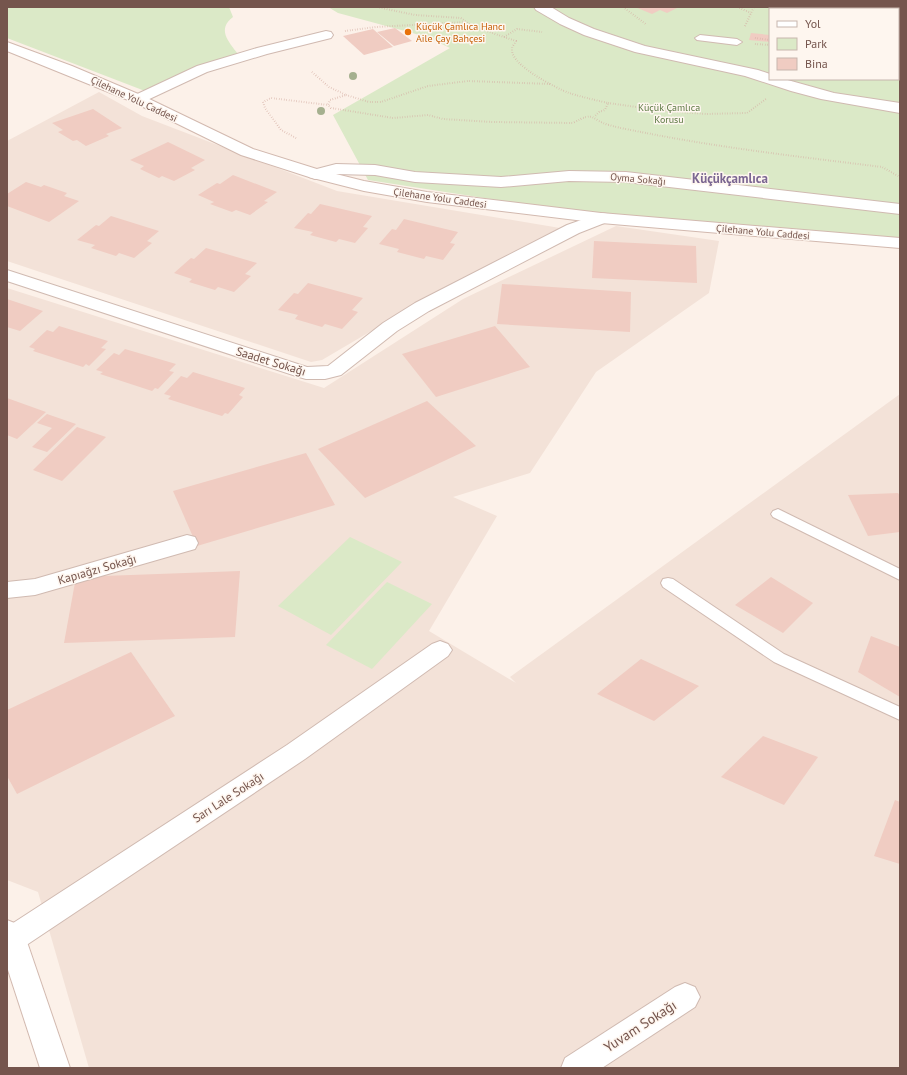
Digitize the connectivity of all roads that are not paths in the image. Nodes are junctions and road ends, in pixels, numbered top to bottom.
1 (542, 7) edge
2 (326, 35) road end
3 (700, 38) dead end
4 (737, 42) dead end
5 (7, 46) edge
6 (769, 79) edge
7 (772, 80) edge
8 (138, 99) junction
9 (900, 108) edge
10 (375, 170) junction
11 (315, 174) junction
12 (354, 184) junction
13 (900, 209) edge
14 (601, 218) junction
15 (900, 243) edge
16 (7, 275) edge
17 (778, 514) dead end
18 (187, 543) dead end
19 (900, 575) edge
20 (668, 583) dead end
21 (7, 590) edge
22 (440, 650) dead end
23 (900, 714) edge
24 (9, 936) edge
25 (685, 998) dead end
26 (55, 1068) edge
27 (576, 1068) edge

1 - 6 street
2 - 8 street
3 - 4 lane
5 - 8 street, Çilehane Yolu Caddesi
7 - 9 street
8 - 11 street, Çilehane Yolu Caddesi
10 - 11 street, Oyma Sokağı
10 - 12 street, Oyma Sokağı
10 - 13 street, Oyma Sokağı
11 - 12 street, Çilehane Yolu Caddesi
12 - 14 street, Çilehane Yolu Caddesi
14 - 15 street, Çilehane Yolu Caddesi
14 - 16 street, Saadet Sokağı
17 - 19 lane
18 - 21 street, Kapıağzı Sokağı
20 - 23 lane
22 - 24 street, Sarı Lale Sokağı
24 - 26 street
25 - 27 street, Yuvam Sokağı

